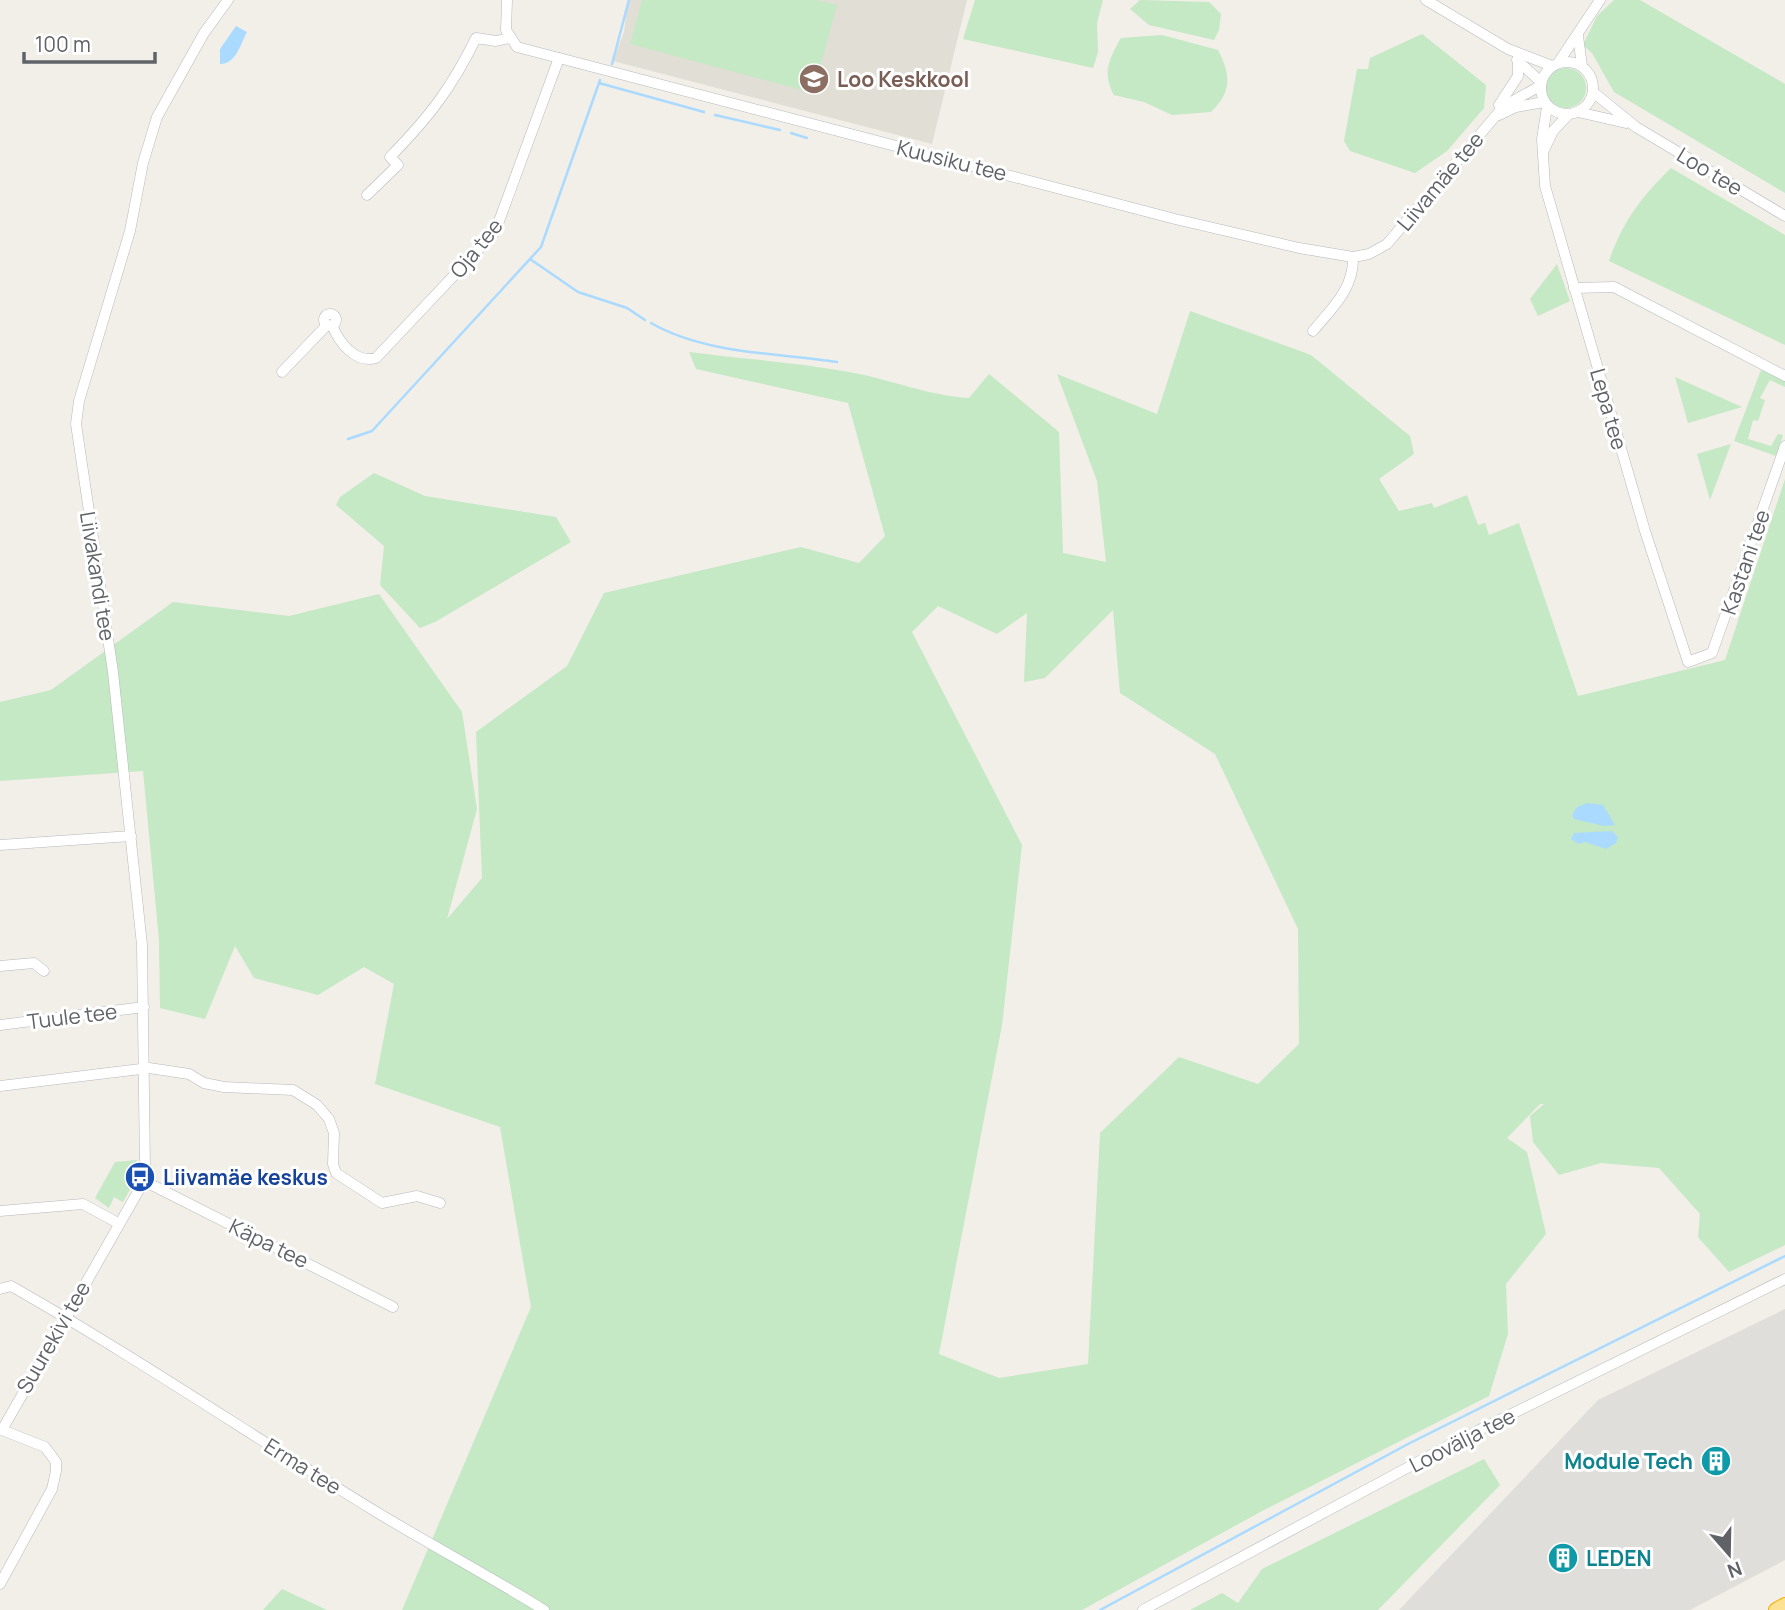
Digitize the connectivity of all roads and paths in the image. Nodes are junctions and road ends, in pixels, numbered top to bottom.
1 (228, 0) edge
2 (507, 0) edge
3 (1426, 0) edge
4 (1600, 0) edge
5 (1578, 32) junction
6 (509, 38) junction
7 (1508, 49) junction
8 (559, 58) junction
9 (1518, 61) junction
10 (1555, 65) junction
11 (1582, 66) junction
12 (1540, 84) junction
13 (1593, 92) junction
14 (1546, 104) junction
15 (1573, 113) junction
16 (1493, 118) junction
17 (1636, 127) junction
18 (1543, 154) junction
19 (367, 195) dead end
20 (1785, 216) edge
21 (1387, 244) joint
22 (1353, 257) junction
23 (1574, 288) junction
24 (1313, 331) dead end
25 (282, 372) dead end
26 (1785, 376) edge
27 (1785, 446) edge
28 (1688, 662) joint
29 (131, 836) junction
30 (0, 845) edge
31 (0, 966) edge
32 (44, 971) dead end
33 (144, 1007) junction
34 (0, 1025) edge
35 (145, 1068) junction
36 (0, 1086) edge
37 (144, 1181) junction
38 (440, 1203) dead end
39 (0, 1211) edge
40 (118, 1223) junction
41 (1785, 1279) edge
42 (0, 1289) edge
43 (393, 1307) dead end
44 (66, 1317) junction
45 (1, 1429) edge
46 (0, 1584) edge
47 (1785, 1605) edge
48 (544, 1610) edge
49 (1143, 1610) edge
50 (1776, 1610) edge

1 - 29 street, Liivakandi tee
2 - 6 street
3 - 7 street
4 - 5 street
5 - 10 street
5 - 11 street
6 - 8 street, Kuusiku tee
6 - 19 street
7 - 9 street
7 - 10 street
8 - 22 street, Kuusiku tee
8 - 25 street, Oja tee
9 - 12 street
9 - 16 street
10 - 11 street
10 - 12 street
11 - 13 street
12 - 14 street
12 - 16 street, Liivamäe tee
13 - 15 street
13 - 17 street, Loo tee
14 - 15 street
14 - 16 street, Liivamäe tee
14 - 18 street, Lepa tee
15 - 17 street, Loo tee
15 - 18 street
16 - 21 street, Liivamäe tee
17 - 20 street, Loo tee
18 - 23 street, Lepa tee
21 - 22 street, Kuusiku tee
22 - 24 street
23 - 26 street
23 - 28 street, Lepa tee
27 - 28 street, Kastani tee
29 - 30 street
29 - 33 street, Liivakandi tee
31 - 32 street
33 - 34 street, Tuule tee
33 - 35 street, Liivakandi tee
35 - 36 street
35 - 37 street, Liivakandi tee
35 - 38 street
37 - 40 street, Suurekivi tee
37 - 43 street, Käpa tee
39 - 40 street
40 - 44 street, Suurekivi tee
41 - 49 street, Loovälja tee
42 - 44 street, Erma tee
44 - 45 street, Suurekivi tee
44 - 48 street, Erma tee
45 - 46 street, Suurekivi tee
47 - 50 highway

